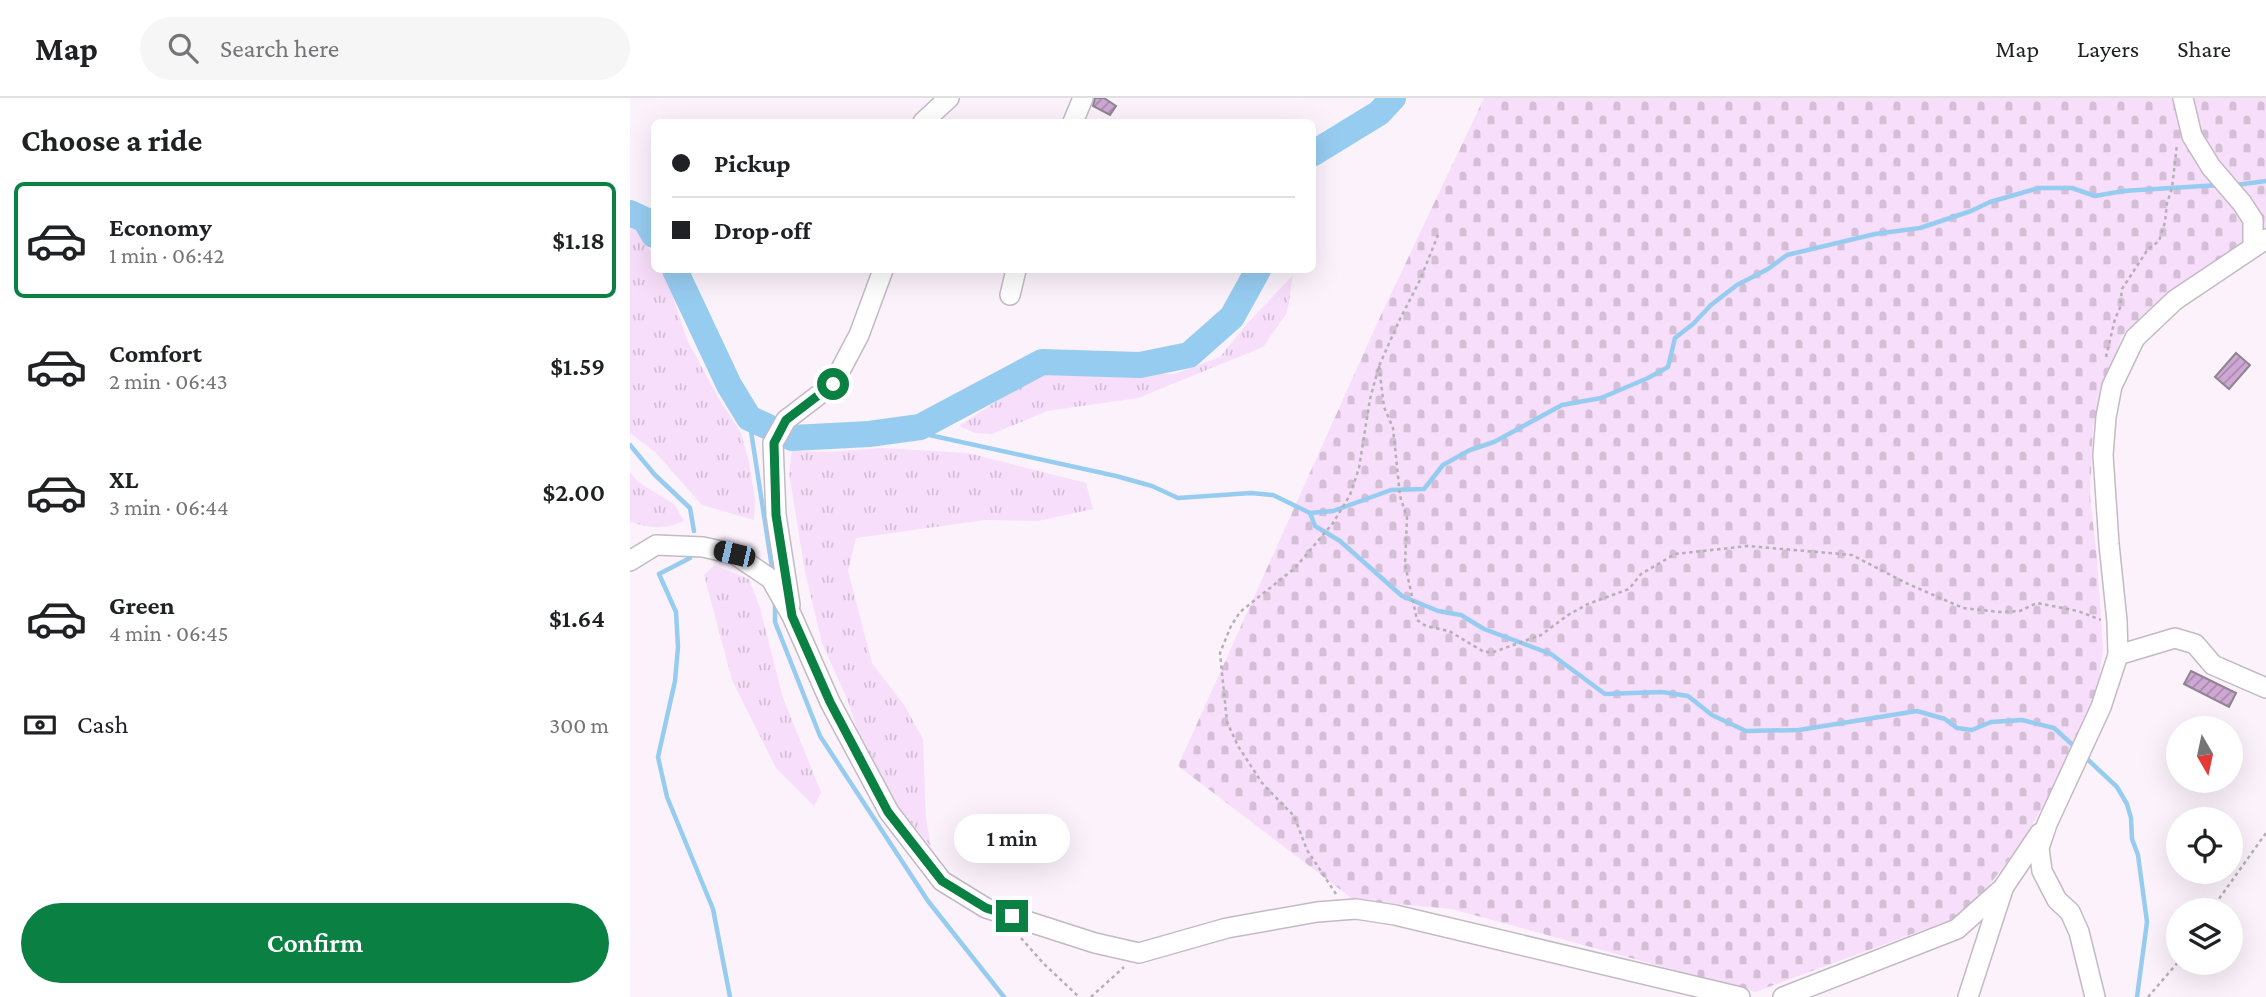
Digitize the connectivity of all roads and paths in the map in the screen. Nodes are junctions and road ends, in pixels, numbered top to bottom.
1 (949, 98) edge
2 (1083, 98) edge
3 (2183, 98) edge
4 (926, 119) edge
5 (1074, 119) edge
6 (2177, 144) dead end
7 (1438, 235) dead end
8 (2260, 243) edge
9 (882, 273) edge
10 (1015, 273) edge
11 (1010, 295) dead end
12 (2104, 364) dead end
13 (1379, 366) junction
14 (630, 561) edge
15 (792, 616) junction
16 (2117, 628) junction
17 (2118, 654) junction
18 (2266, 688) edge
19 (2047, 824) junction
20 (2266, 833) edge
21 (2003, 888) junction
22 (2220, 898) edge
23 (1356, 909) junction
24 (1020, 937) dead end
25 (1139, 953) junction
26 (2167, 975) edge
27 (1079, 997) edge
28 (1091, 997) edge
29 (1740, 997) edge
30 (1783, 997) edge
31 (1968, 997) edge
32 (2095, 997) edge
33 (2148, 997) edge

1 - 4 street
2 - 5 street
3 - 8 street
6 - 12 path
7 - 13 path
8 - 16 street
9 - 15 street
10 - 11 street
13 - 16 path
13 - 23 path
14 - 15 street
15 - 25 street
16 - 17 street
17 - 18 street
17 - 19 street
19 - 21 street
19 - 32 street
20 - 22 path
21 - 30 street
21 - 31 street
23 - 25 street
23 - 29 street
24 - 27 path
25 - 28 path
26 - 33 path

